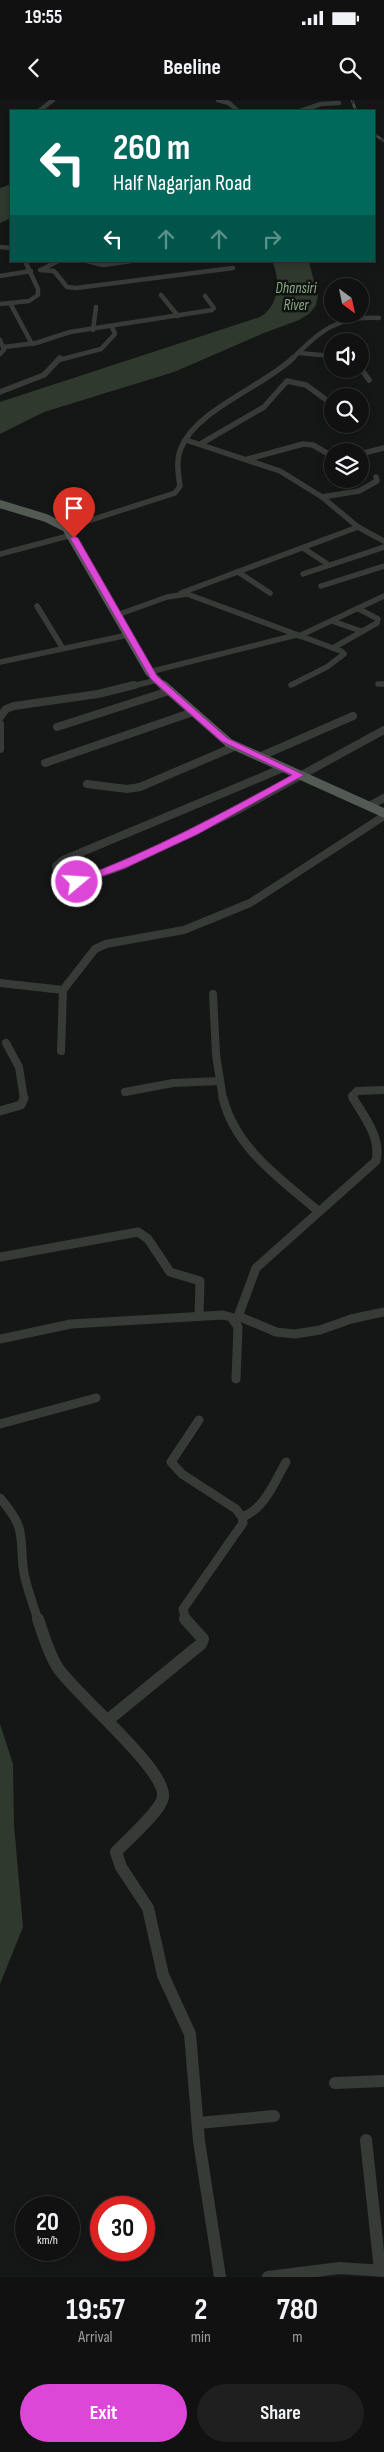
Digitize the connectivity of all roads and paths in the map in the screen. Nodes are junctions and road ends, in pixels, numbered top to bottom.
1 (53, 100) edge
2 (218, 100) edge
3 (339, 104) dead end
4 (40, 110) edge
5 (237, 110) edge
6 (303, 110) edge
7 (0, 247) edge
8 (10, 247) edge
9 (26, 262) edge
10 (56, 262) edge
11 (89, 262) edge
12 (124, 262) edge
13 (218, 264) dead end
14 (233, 268) dead end
15 (40, 270) junction
16 (220, 271) junction
17 (31, 272) junction
18 (0, 276) edge
19 (162, 295) dead end
20 (205, 296) dead end
21 (10, 303) junction
22 (0, 304) edge
23 (96, 307) dead end
24 (178, 316) junction
25 (379, 318) dead end
26 (112, 327) junction
27 (93, 330) junction
28 (0, 340) edge
29 (32, 344) junction
30 (4, 347) junction
31 (299, 352) junction
32 (0, 354) edge
33 (324, 355) edge
34 (0, 392) edge
35 (324, 398) edge
36 (186, 440) junction
37 (202, 444) junction
38 (384, 448) edge
39 (324, 452) edge
40 (369, 452) edge
41 (248, 459) junction
42 (376, 477) dead end
43 (322, 497) junction
44 (0, 504) edge
45 (358, 527) junction
46 (66, 528) junction
47 (72, 535) junction
48 (384, 541) edge
49 (384, 547) edge
50 (303, 548) junction
51 (0, 554) edge
52 (329, 565) junction
53 (384, 566) edge
54 (238, 572) junction
55 (303, 574) dead end
56 (321, 586) dead end
57 (270, 593) dead end
58 (179, 594) junction
59 (384, 596) edge
60 (37, 606) dead end
61 (359, 609) junction
62 (117, 615) junction
63 (332, 621) junction
64 (361, 631) junction
65 (128, 634) junction
66 (298, 635) junction
67 (62, 647) junction
68 (333, 648) junction
69 (0, 662) edge
70 (149, 672) junction
71 (157, 680) junction
72 (291, 686) dead end
73 (169, 691) junction
74 (193, 712) junction
75 (353, 716) dead end
76 (0, 717) edge
77 (0, 724) edge
78 (57, 727) dead end
79 (384, 730) edge
80 (236, 746) junction
81 (0, 749) edge
82 (258, 757) junction
83 (45, 764) dead end
84 (283, 768) junction
85 (299, 775) junction
86 (87, 784) dead end
87 (384, 798) edge
88 (369, 806) junction
89 (384, 814) edge
90 (0, 983) edge
91 (63, 990) junction
92 (213, 994) dead end
93 (6, 1043) dead end
94 (60, 1051) dead end
95 (220, 1081) junction
96 (384, 1090) edge
97 (125, 1092) dead end
98 (0, 1111) edge
99 (380, 1134) edge
100 (318, 1211) junction
101 (0, 1257) edge
102 (384, 1312) edge
103 (199, 1316) junction
104 (237, 1319) junction
105 (0, 1339) edge
106 (236, 1380) dead end
107 (96, 1398) dead end
108 (199, 1420) dead end
109 (0, 1424) edge
110 (286, 1462) dead end
111 (0, 1498) edge
112 (242, 1517) junction
113 (108, 1720) junction
114 (384, 2081) edge
115 (335, 2083) dead end
116 (274, 2116) dead end
117 (198, 2123) junction
118 (366, 2140) dead end
119 (376, 2272) edge
120 (220, 2277) edge
121 (268, 2277) edge

1 - 4 street
2 - 5 street
3 - 6 street
7 - 8 street
9 - 17 street
10 - 15 street
11 - 12 street
13 - 16 street
14 - 16 street
15 - 16 street
15 - 17 street
17 - 18 street
17 - 21 street
19 - 24 street
20 - 24 street
21 - 22 street
21 - 29 street
23 - 27 street
24 - 26 street
25 - 31 street
26 - 27 street
26 - 34 street
27 - 29 street
28 - 30 street
29 - 30 street
30 - 32 street
31 - 33 street
31 - 36 street
35 - 37 street
36 - 37 street
36 - 46 street
37 - 41 street
38 - 40 street
39 - 41 street
41 - 43 street
42 - 43 street
43 - 45 street
44 - 46 main road
45 - 48 street
45 - 50 street
46 - 47 main road
47 - 51 street
47 - 62 main road
49 - 52 street
50 - 52 street
50 - 54 street
52 - 55 street
53 - 56 street
54 - 57 street
54 - 58 street
58 - 62 street
58 - 66 street
59 - 61 street
60 - 67 street
61 - 63 street
61 - 64 street
62 - 65 main road
63 - 64 street
63 - 66 street
64 - 68 street
65 - 67 street
65 - 70 main road
66 - 68 street
66 - 70 street
67 - 69 street
68 - 72 street
70 - 71 main road
71 - 73 main road
71 - 76 street
73 - 74 main road
73 - 78 street
74 - 80 main road
74 - 83 street
75 - 82 street
77 - 81 street
79 - 85 street
80 - 82 main road
80 - 86 street
82 - 84 main road
84 - 85 main road
84 - 85 street
85 - 88 main road
87 - 88 street
88 - 89 main road
89 - 91 street
90 - 91 street
91 - 94 street
92 - 95 street
93 - 98 street
95 - 97 street
95 - 100 street
96 - 99 street
99 - 100 street
100 - 104 street
101 - 103 street
102 - 104 street
103 - 104 street
103 - 105 street
104 - 106 street
107 - 109 street
108 - 112 street
110 - 112 street
111 - 113 street
112 - 113 street
113 - 117 street
114 - 115 street
116 - 117 street
117 - 120 street
118 - 119 street
119 - 121 street

